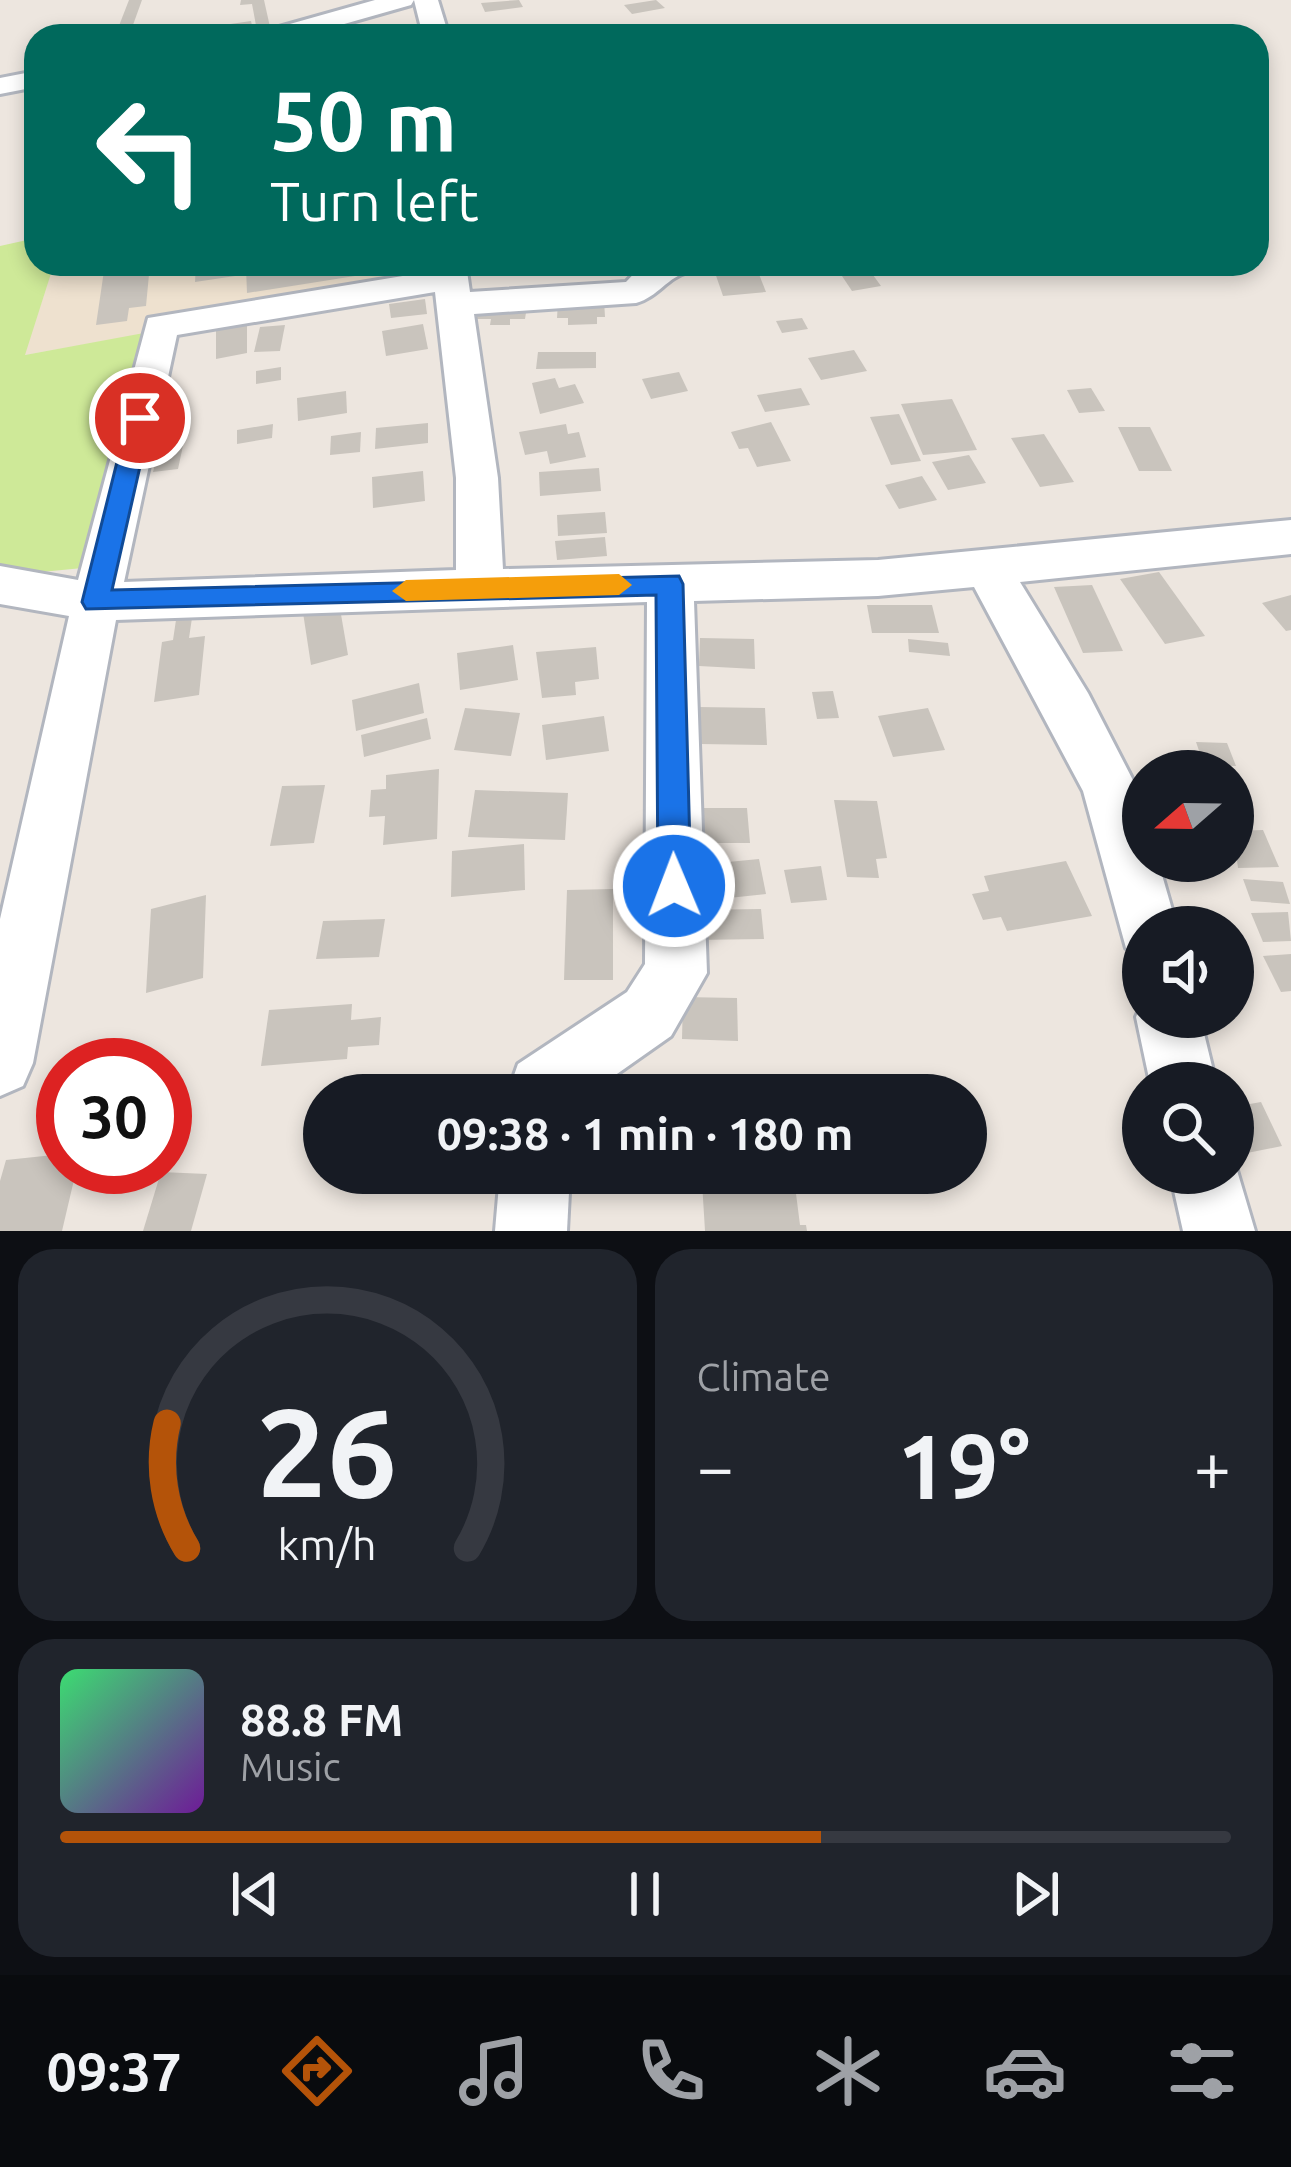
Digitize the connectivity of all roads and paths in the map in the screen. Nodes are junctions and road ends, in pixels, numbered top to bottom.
1 (402, 0) edge
2 (317, 24) edge
3 (651, 276) edge
4 (451, 282) edge
5 (1291, 536) edge
6 (986, 567) junction
7 (670, 584) junction
8 (0, 585) edge
9 (480, 588) junction
10 (95, 602) junction
11 (1141, 906) edge
12 (0, 1063) edge
13 (560, 1074) edge
14 (534, 1194) edge
15 (1210, 1194) edge
16 (531, 1231) edge
17 (1219, 1231) edge

1 - 2 street
3 - 4 street
4 - 9 street
4 - 10 street
5 - 6 street
6 - 7 street
6 - 11 street
7 - 9 street
7 - 13 street
8 - 10 street
9 - 10 street
10 - 12 street
14 - 16 street
15 - 17 street

